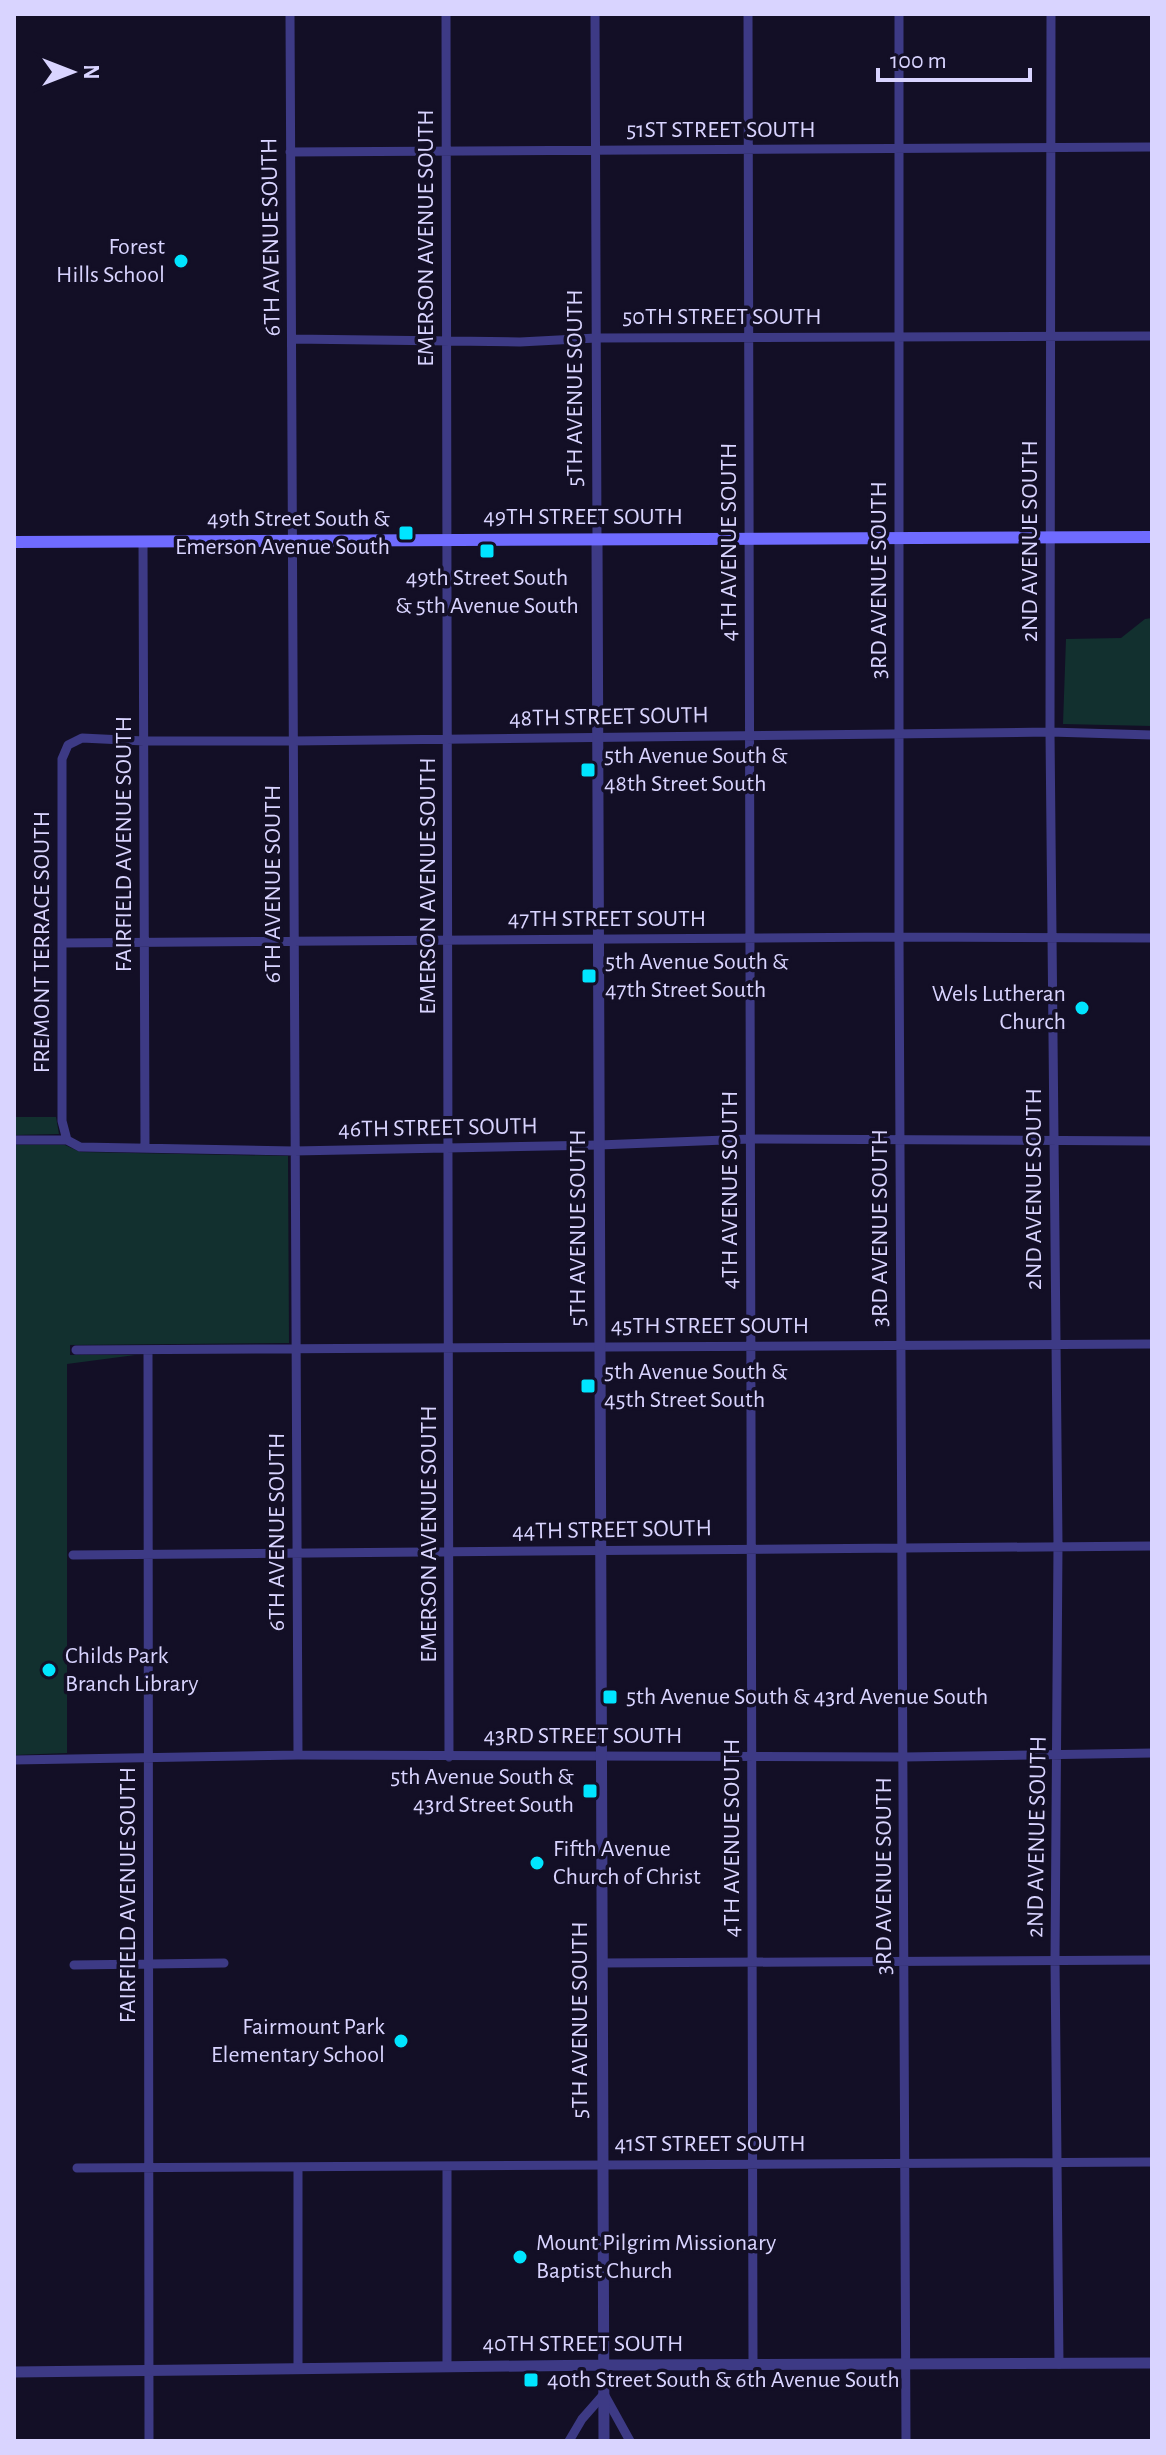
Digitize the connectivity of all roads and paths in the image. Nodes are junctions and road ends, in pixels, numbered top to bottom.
1 (290, 14) edge
2 (446, 14) edge
3 (595, 14) edge
4 (748, 14) edge
5 (899, 14) edge
6 (1051, 14) edge
7 (1152, 147) edge
8 (1051, 148) junction
9 (748, 149) junction
10 (899, 149) junction
11 (596, 150) junction
12 (446, 151) junction
13 (290, 152) junction
14 (1051, 336) junction
15 (1152, 336) edge
16 (749, 337) junction
17 (899, 337) junction
18 (596, 338) junction
19 (292, 339) junction
20 (445, 342) junction
21 (1050, 537) junction
22 (1152, 537) edge
23 (899, 538) junction
24 (447, 539) junction
25 (597, 539) junction
26 (749, 539) junction
27 (293, 541) junction
28 (14, 542) edge
29 (143, 542) junction
30 (1050, 732) junction
31 (899, 735) junction
32 (1152, 735) edge
33 (749, 736) junction
34 (598, 737) junction
35 (447, 739) junction
36 (144, 741) junction
37 (293, 741) junction
38 (68, 745) joint
39 (899, 937) junction
40 (750, 938) junction
41 (1054, 938) junction
42 (1152, 938) edge
43 (599, 939) junction
44 (448, 940) junction
45 (293, 941) junction
46 (144, 942) junction
47 (62, 943) junction
48 (750, 1139) junction
49 (14, 1140) edge
50 (67, 1140) junction
51 (900, 1140) junction
52 (1053, 1141) junction
53 (1152, 1141) edge
54 (599, 1145) junction
55 (145, 1147) junction
56 (448, 1148) junction
57 (294, 1151) junction
58 (1055, 1344) junction
59 (1152, 1344) edge
60 (901, 1345) junction
61 (751, 1346) junction
62 (600, 1347) junction
63 (449, 1348) junction
64 (296, 1349) junction
65 (76, 1350) dead end
66 (148, 1350) junction
67 (1058, 1545) junction
68 (1152, 1546) edge
69 (902, 1547) junction
70 (751, 1548) junction
71 (601, 1550) junction
72 (449, 1552) junction
73 (297, 1553) junction
74 (73, 1555) dead end
75 (148, 1555) junction
76 (1152, 1753) edge
77 (1058, 1754) junction
78 (298, 1755) junction
79 (602, 1755) junction
80 (752, 1756) junction
81 (148, 1757) junction
82 (449, 1757) junction
83 (904, 1757) junction
84 (14, 1760) edge
85 (1055, 1960) junction
86 (1152, 1960) edge
87 (905, 1961) junction
88 (752, 1962) junction
89 (224, 1963) dead end
90 (602, 1963) junction
91 (148, 1964) junction
92 (74, 1965) dead end
93 (1152, 2162) edge
94 (1057, 2163) junction
95 (603, 2164) junction
96 (753, 2164) junction
97 (906, 2164) junction
98 (447, 2166) junction
99 (298, 2167) junction
100 (77, 2168) dead end
101 (148, 2169) junction
102 (1152, 2363) edge
103 (1059, 2364) junction
104 (604, 2365) junction
105 (753, 2365) junction
106 (447, 2366) junction
107 (906, 2366) junction
108 (298, 2367) junction
109 (149, 2371) junction
110 (14, 2372) edge
111 (604, 2394) junction
112 (149, 2441) edge
113 (569, 2441) edge
114 (604, 2441) edge
115 (630, 2441) edge
116 (906, 2441) edge

1 - 13 street, 6TH AVENUE SOUTH
2 - 12 street, EMERSON AVENUE SOUTH
3 - 11 street, 5TH AVENUE SOUTH
4 - 9 street, 4TH AVENUE SOUTH
5 - 10 street, 3RD AVENUE SOUTH
6 - 8 street, 2ND AVENUE SOUTH
7 - 8 street, 51ST STREET SOUTH
8 - 10 street, 51ST STREET SOUTH
8 - 14 street, 2ND AVENUE SOUTH
9 - 10 street, 51ST STREET SOUTH
9 - 11 street, 51ST STREET SOUTH
9 - 16 street, 4TH AVENUE SOUTH
10 - 17 street, 3RD AVENUE SOUTH
11 - 12 street, 51ST STREET SOUTH
11 - 18 street, 5TH AVENUE SOUTH
12 - 13 street, 51ST STREET SOUTH
12 - 20 street, EMERSON AVENUE SOUTH
13 - 19 street, 6TH AVENUE SOUTH
14 - 15 street, 50TH STREET SOUTH
14 - 17 street, 50TH STREET SOUTH
14 - 21 street, 2ND AVENUE SOUTH
16 - 17 street, 50TH STREET SOUTH
16 - 18 street, 50TH STREET SOUTH
16 - 26 street, 4TH AVENUE SOUTH
17 - 23 street, 3RD AVENUE SOUTH
18 - 20 street, 50TH STREET SOUTH
18 - 25 street, 5TH AVENUE SOUTH
19 - 20 street, 50TH STREET SOUTH
19 - 27 street, 6TH AVENUE SOUTH
20 - 24 street, EMERSON AVENUE SOUTH
21 - 22 main road, 49TH STREET SOUTH
21 - 23 main road, 49TH STREET SOUTH
21 - 30 street, 2ND AVENUE SOUTH
23 - 26 main road, 49TH STREET SOUTH
23 - 31 street, 3RD AVENUE SOUTH
24 - 25 main road, 49TH STREET SOUTH
24 - 27 main road, 49TH STREET SOUTH
24 - 35 street, EMERSON AVENUE SOUTH
25 - 26 main road, 49TH STREET SOUTH
25 - 34 street, 5TH AVENUE SOUTH
26 - 33 street, 4TH AVENUE SOUTH
27 - 29 main road, 49TH STREET SOUTH
27 - 37 street, 6TH AVENUE SOUTH
28 - 29 main road, 49TH STREET SOUTH
29 - 36 street, FAIRFIELD AVENUE SOUTH
30 - 31 street, 48TH STREET SOUTH
30 - 32 street, 48TH STREET SOUTH
30 - 41 street, 2ND AVENUE SOUTH
31 - 33 street, 48TH STREET SOUTH
31 - 39 street, 3RD AVENUE SOUTH
33 - 34 street, 48TH STREET SOUTH
33 - 40 street, 4TH AVENUE SOUTH
34 - 35 street, 48TH STREET SOUTH
34 - 43 street, 5TH AVENUE SOUTH
35 - 37 street, 48TH STREET SOUTH
35 - 44 street, EMERSON AVENUE SOUTH
36 - 37 street, 48TH STREET SOUTH
36 - 38 street, 48TH STREET SOUTH
36 - 46 street, FAIRFIELD AVENUE SOUTH
37 - 45 street, 6TH AVENUE SOUTH
38 - 47 street, FREMONT TERRACE SOUTH
39 - 40 street, 47TH STREET SOUTH
39 - 41 street, 47TH STREET SOUTH
39 - 51 street, 3RD AVENUE SOUTH
40 - 43 street, 47TH STREET SOUTH
40 - 48 street, 4TH AVENUE SOUTH
41 - 42 street, 47TH STREET SOUTH
41 - 52 street, 2ND AVENUE SOUTH
43 - 44 street, 47TH STREET SOUTH
43 - 54 street, 5TH AVENUE SOUTH
44 - 45 street, 47TH STREET SOUTH
44 - 56 street, EMERSON AVENUE SOUTH
45 - 46 street, 47TH STREET SOUTH
45 - 57 street, 6TH AVENUE SOUTH
46 - 47 street, 47TH STREET SOUTH
46 - 55 street, FAIRFIELD AVENUE SOUTH
47 - 50 street, FREMONT TERRACE SOUTH
48 - 51 street, 46TH STREET SOUTH
48 - 54 street, 46TH STREET SOUTH
48 - 61 street, 4TH AVENUE SOUTH
49 - 50 street, 46TH STREET SOUTH
50 - 55 street, 46TH STREET SOUTH
51 - 52 street, 46TH STREET SOUTH
51 - 60 street, 3RD AVENUE SOUTH
52 - 53 street, 46TH STREET SOUTH
52 - 58 street, 2ND AVENUE SOUTH
54 - 56 street, 46TH STREET SOUTH
54 - 62 street, 5TH AVENUE SOUTH
55 - 57 street, 46TH STREET SOUTH
56 - 57 street, 46TH STREET SOUTH
56 - 63 street, EMERSON AVENUE SOUTH
57 - 64 street, 6TH AVENUE SOUTH
58 - 59 street, 45TH STREET SOUTH
58 - 60 street, 45TH STREET SOUTH
58 - 67 street, 2ND AVENUE SOUTH
60 - 61 street, 45TH STREET SOUTH
60 - 69 street, 3RD AVENUE SOUTH
61 - 62 street, 45TH STREET SOUTH
61 - 70 street, 4TH AVENUE SOUTH
62 - 63 street, 45TH STREET SOUTH
62 - 71 street, 5TH AVENUE SOUTH
63 - 64 street, 45TH STREET SOUTH
63 - 72 street, EMERSON AVENUE SOUTH
64 - 66 street, 45TH STREET SOUTH
64 - 73 street, 6TH AVENUE SOUTH
65 - 66 street, 45TH STREET SOUTH
66 - 75 street, FAIRFIELD AVENUE SOUTH
67 - 68 street, 44TH STREET SOUTH
67 - 69 street, 44TH STREET SOUTH
67 - 77 street, 2ND AVENUE SOUTH
69 - 70 street, 44TH STREET SOUTH
69 - 83 street, 3RD AVENUE SOUTH
70 - 71 street, 44TH STREET SOUTH
70 - 80 street, 4TH AVENUE SOUTH
71 - 72 street, 44TH STREET SOUTH
71 - 79 street, 5TH AVENUE SOUTH
72 - 73 street, 44TH STREET SOUTH
72 - 82 street, EMERSON AVENUE SOUTH
73 - 75 street, 44TH STREET SOUTH
73 - 78 street, 6TH AVENUE SOUTH
74 - 75 street, 44TH STREET SOUTH
75 - 81 street, FAIRFIELD AVENUE SOUTH
76 - 77 street, 43RD STREET SOUTH
77 - 83 street, 43RD STREET SOUTH
77 - 85 street, 2ND AVENUE SOUTH
78 - 81 street, 43RD STREET SOUTH
78 - 82 street, 43RD STREET SOUTH
79 - 80 street, 43RD STREET SOUTH
79 - 82 street, 43RD STREET SOUTH
79 - 90 street, 5TH AVENUE SOUTH
80 - 83 street, 43RD STREET SOUTH
80 - 88 street, 4TH AVENUE SOUTH
81 - 84 street, 43RD STREET SOUTH
81 - 91 street, FAIRFIELD AVENUE SOUTH
83 - 87 street, 3RD AVENUE SOUTH
85 - 86 street
85 - 87 street
85 - 94 street, 2ND AVENUE SOUTH
87 - 88 street
87 - 97 street, 3RD AVENUE SOUTH
88 - 90 street
88 - 96 street, 4TH AVENUE SOUTH
89 - 91 street
90 - 95 street, 5TH AVENUE SOUTH
91 - 92 street
91 - 101 street, FAIRFIELD AVENUE SOUTH
93 - 94 street, 41ST STREET SOUTH
94 - 97 street, 41ST STREET SOUTH
94 - 103 street, 2ND AVENUE SOUTH
95 - 96 street, 41ST STREET SOUTH
95 - 98 street, 41ST STREET SOUTH
95 - 104 street, 5TH AVENUE SOUTH
96 - 97 street, 41ST STREET SOUTH
96 - 105 street, 4TH AVENUE SOUTH
97 - 107 street, 3RD AVENUE SOUTH
98 - 99 street, 41ST STREET SOUTH
98 - 106 street
99 - 101 street, 41ST STREET SOUTH
99 - 108 street
100 - 101 street, 41ST STREET SOUTH
101 - 109 street, FAIRFIELD AVENUE SOUTH
102 - 103 street, 40TH STREET SOUTH
103 - 107 street, 40TH STREET SOUTH
104 - 105 street, 40TH STREET SOUTH
104 - 106 street, 40TH STREET SOUTH
104 - 111 street, 5TH AVENUE SOUTH
105 - 107 street, 40TH STREET SOUTH
106 - 108 street, 40TH STREET SOUTH
107 - 116 street, 3RD AVENUE SOUTH
108 - 109 street, 40TH STREET SOUTH
109 - 110 street, 40TH STREET SOUTH
109 - 112 street, FAIRFIELD AVENUE SOUTH
111 - 113 street
111 - 114 street, 5TH AVENUE SOUTH
111 - 115 street

